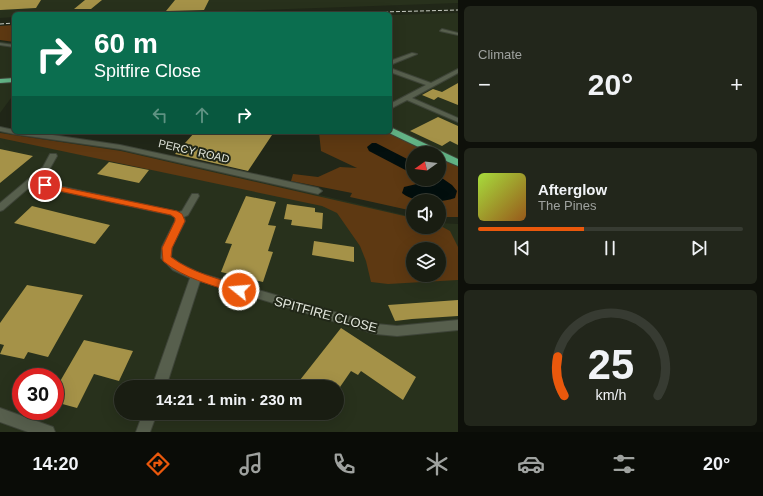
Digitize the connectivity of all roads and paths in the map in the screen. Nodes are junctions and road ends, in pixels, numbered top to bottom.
1 (442, 30) dead end
2 (458, 34) edge
3 (0, 44) edge
4 (12, 46) edge
5 (414, 54) dead end
6 (392, 62) edge
7 (458, 70) edge
8 (392, 71) edge
9 (12, 80) edge
10 (0, 81) edge
11 (430, 85) junction
12 (407, 98) junction
13 (392, 106) edge
14 (457, 119) edge
15 (0, 129) edge
16 (12, 131) edge
17 (392, 131) edge
18 (29, 134) edge
19 (423, 146) edge
20 (53, 156) dead end
21 (446, 157) edge
22 (458, 163) edge
23 (30, 182) junction
24 (318, 191) dead end
25 (195, 196) dead end
26 (0, 208) edge
27 (179, 216) junction
28 (196, 276) junction
29 (458, 325) edge
30 (161, 380) edge
31 (0, 415) edge
32 (147, 420) edge
33 (48, 432) edge
34 (143, 432) edge

1 - 2 street
3 - 4 street
5 - 6 street
7 - 11 street
8 - 11 street
9 - 10 highway
11 - 12 street
12 - 13 street
12 - 14 street
15 - 16 street, PERCY ROAD
17 - 19 highway
18 - 24 street, PERCY ROAD
20 - 23 street
21 - 22 highway
23 - 26 street
23 - 27 street
25 - 27 street, SPITFIRE CLOSE
27 - 28 street, SPITFIRE CLOSE
28 - 29 street, SPITFIRE CLOSE
28 - 30 street
31 - 33 street
32 - 34 street

